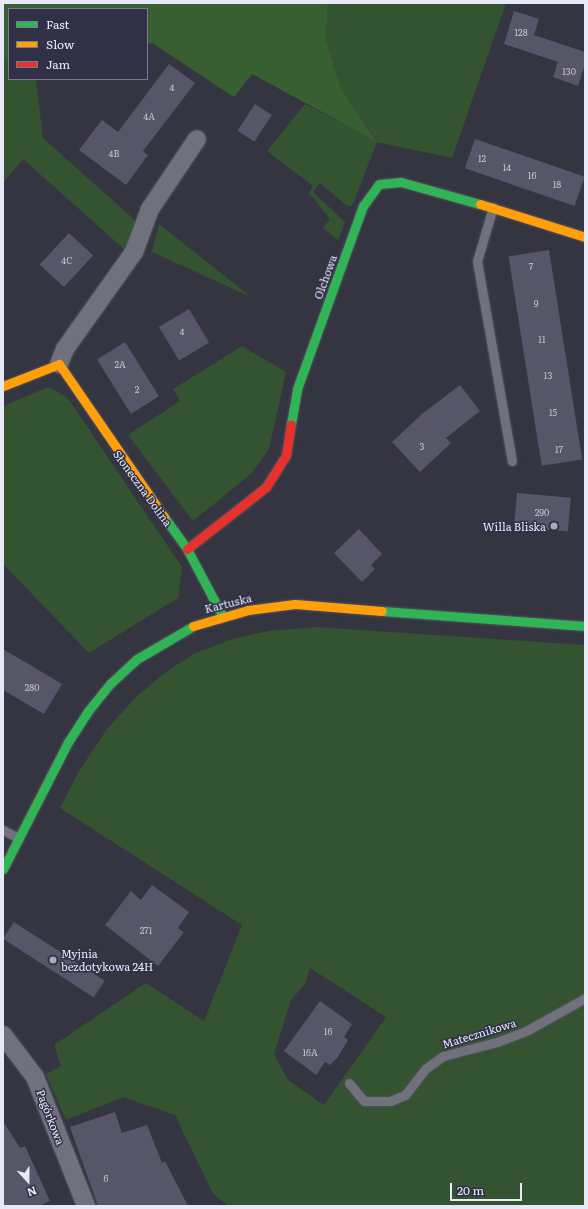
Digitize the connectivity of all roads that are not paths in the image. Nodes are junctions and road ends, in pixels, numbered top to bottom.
1 (197, 139) dead end
2 (493, 207) junction
3 (585, 237) edge
4 (59, 364) junction
5 (3, 386) edge
6 (512, 461) dead end
7 (187, 549) junction
8 (222, 615) junction
9 (585, 626) edge
10 (3, 830) edge
11 (19, 838) junction
12 (3, 868) edge
13 (585, 998) edge
14 (3, 1035) edge
15 (349, 1083) dead end
16 (86, 1206) edge

1 - 4 street
2 - 3 street, Olchowa
2 - 6 lane
2 - 7 street, Olchowa
4 - 5 street
4 - 7 street, Słoneczna Dolina
7 - 8 street, Słoneczna Dolina
8 - 9 street, Kartuska
8 - 11 street, Kartuska
10 - 11 lane
11 - 12 street, Kartuska
13 - 15 lane, Matecznikowa
14 - 16 street, Pagórkowa

